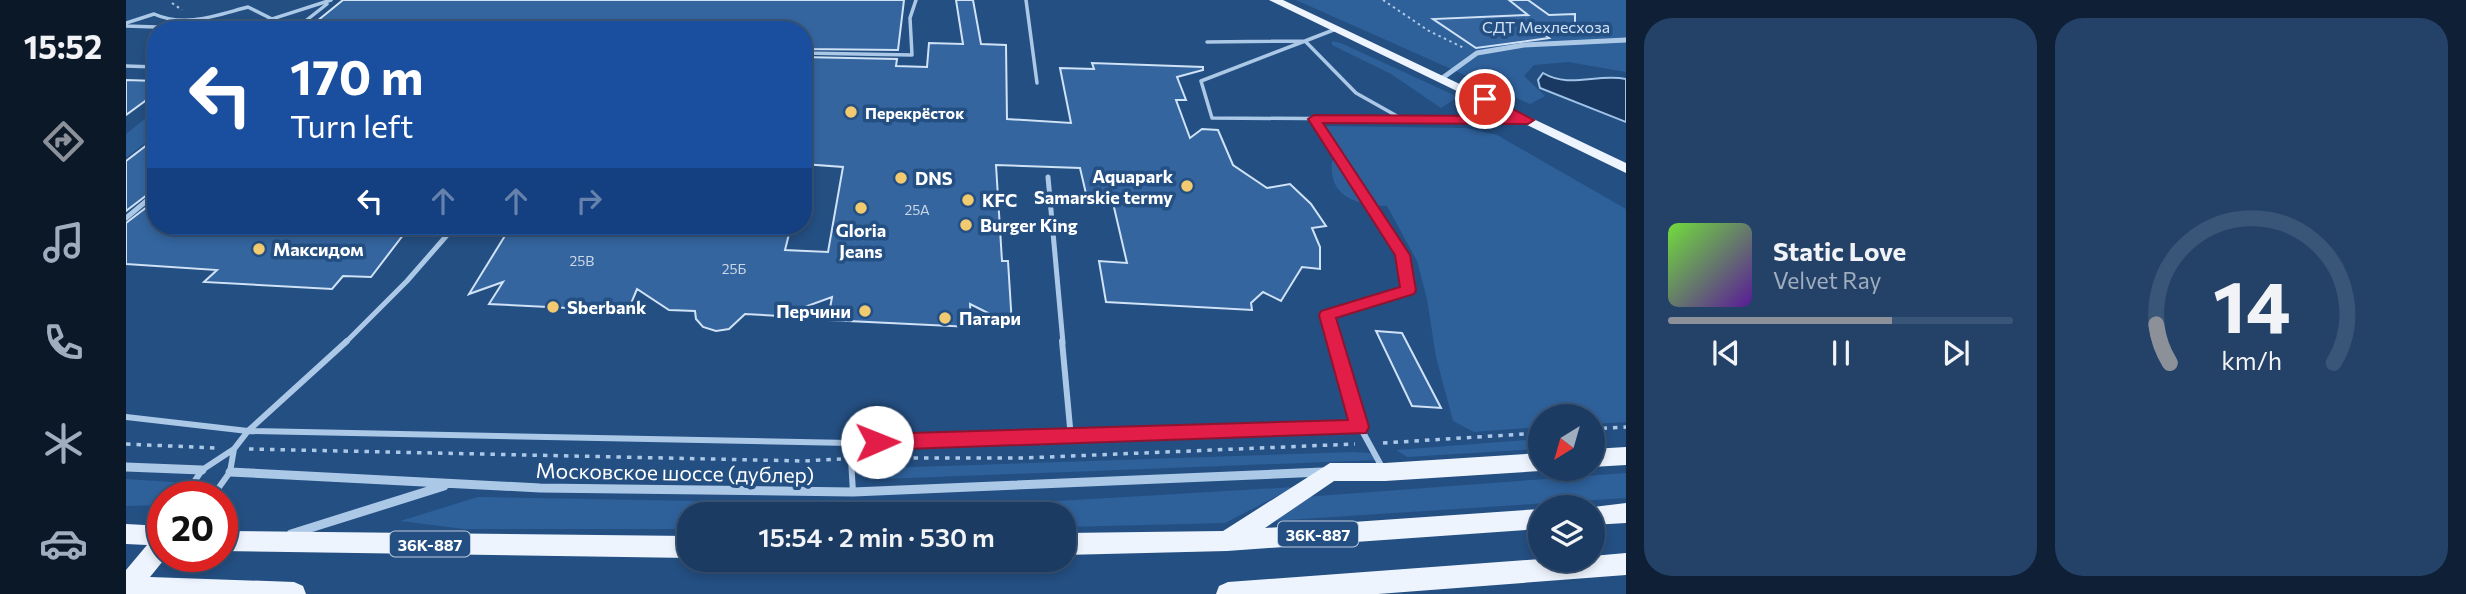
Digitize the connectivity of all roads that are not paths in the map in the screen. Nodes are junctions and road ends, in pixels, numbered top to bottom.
1 (331, 0) edge
2 (916, 0) edge
3 (1026, 0) edge
4 (1274, 0) edge
5 (272, 19) junction
6 (193, 21) joint
7 (266, 21) edge
8 (305, 21) edge
9 (126, 25) edge
10 (147, 26) edge
11 (1336, 29) junction
12 (1626, 40) edge
13 (1305, 41) junction
14 (1207, 42) dead end
15 (812, 53) edge
16 (126, 66) edge
17 (147, 67) edge
18 (1441, 79) junction
19 (1037, 83) dead end
20 (1314, 119) junction
21 (1404, 120) junction
22 (1528, 120) junction
23 (1626, 169) edge
24 (1048, 177) dead end
25 (147, 200) edge
26 (126, 218) edge
27 (448, 235) edge
28 (126, 417) edge
29 (1360, 427) junction
30 (248, 431) junction
31 (1071, 438) junction
32 (850, 443) junction
33 (234, 449) junction
34 (1626, 456) edge
35 (1605, 457) edge
36 (1528, 463) edge
37 (126, 467) edge
38 (202, 470) junction
39 (230, 472) junction
40 (1330, 472) junction
41 (1385, 472) junction
42 (195, 481) edge
43 (224, 481) edge
44 (451, 484) junction
45 (853, 492) junction
46 (1626, 513) edge
47 (1605, 514) edge
48 (1528, 520) edge
49 (126, 534) edge
50 (147, 535) edge
51 (238, 541) edge
52 (1227, 541) junction
53 (266, 542) junction
54 (1076, 544) edge
55 (677, 547) edge
56 (147, 563) edge
57 (1626, 564) edge
58 (126, 588) edge
59 (294, 594) edge
60 (1228, 594) edge

1 - 5 lane
1 - 8 lane
2 - 15 lane
3 - 19 lane
4 - 11 main road
5 - 6 lane
5 - 7 lane
6 - 9 lane
9 - 10 lane
11 - 13 lane
11 - 18 main road
12 - 18 street
13 - 14 lane
13 - 20 lane
13 - 21 lane
16 - 17 lane
18 - 22 main road
20 - 21 lane
20 - 29 lane
21 - 22 lane
22 - 23 main road
24 - 31 lane
25 - 26 lane
27 - 30 lane
28 - 30 lane
29 - 31 lane
29 - 41 lane
30 - 32 lane
30 - 33 lane
31 - 32 lane
32 - 45 lane
33 - 38 lane
33 - 39 lane
34 - 35 main road
36 - 41 main road
37 - 38 street
38 - 42 lane
39 - 43 lane
39 - 44 street, Московское шоссе (дублер)
40 - 41 main road
40 - 45 street, Московское шоссе (дублер)
40 - 52 main road
44 - 45 street, Московское шоссе (дублер)
44 - 53 street
46 - 47 main road
48 - 52 main road, 36К-887
49 - 50 main road
51 - 53 main road, 36К-887
52 - 54 main road, 36К-887
53 - 55 main road, 36К-887
56 - 58 main road
57 - 60 main road
58 - 59 main road

